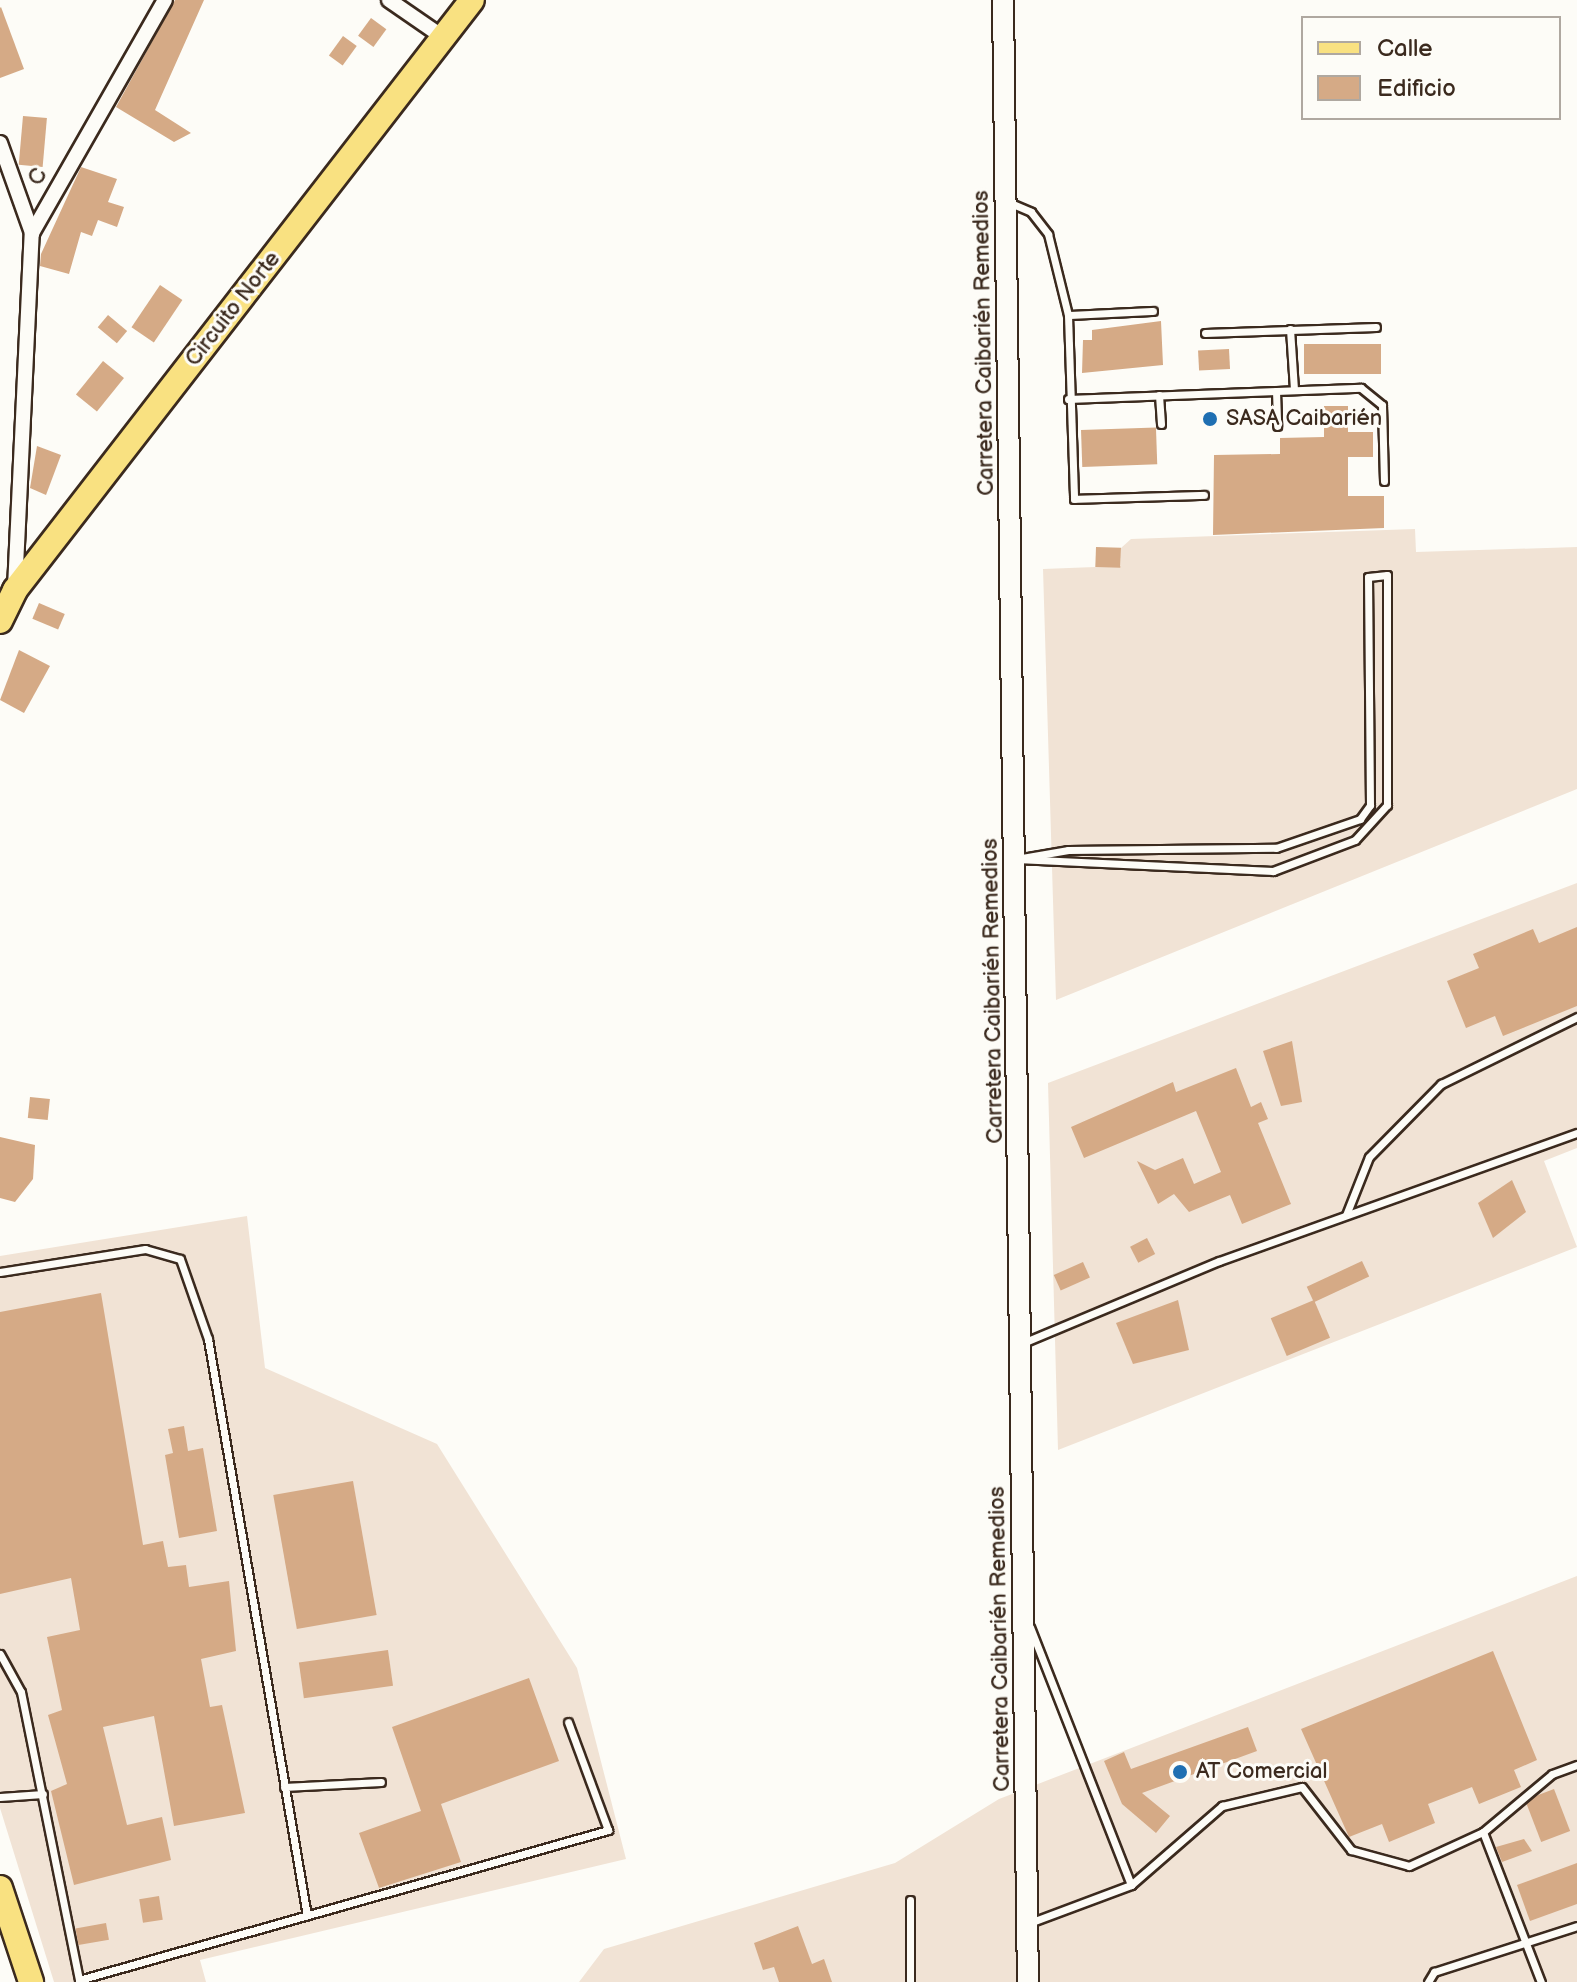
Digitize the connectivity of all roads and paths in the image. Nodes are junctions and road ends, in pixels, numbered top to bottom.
1 (165, 0) edge
2 (389, 0) edge
3 (472, 0) edge
4 (1003, 0) edge
5 (444, 38) junction
6 (0, 143) edge
7 (1006, 201) junction
8 (32, 233) junction
9 (1153, 311) dead end
10 (1068, 315) junction
11 (1376, 327) dead end
12 (1290, 329) junction
13 (1205, 333) dead end
14 (1294, 390) junction
15 (1276, 391) junction
16 (1159, 395) junction
17 (1068, 399) junction
18 (1161, 424) dead end
19 (1277, 426) dead end
20 (1384, 481) dead end
21 (1204, 495) dead end
22 (15, 590) junction
23 (0, 621) edge
24 (1016, 859) junction
25 (1577, 1017) edge
26 (1577, 1133) edge
27 (1346, 1215) junction
28 (0, 1272) edge
29 (1020, 1343) junction
30 (1024, 1614) junction
31 (0, 1654) edge
32 (568, 1722) dead end
33 (1577, 1765) edge
34 (381, 1782) dead end
35 (284, 1787) junction
36 (43, 1794) junction
37 (0, 1797) edge
38 (1483, 1832) junction
39 (1131, 1885) junction
40 (0, 1888) edge
41 (910, 1900) dead end
42 (307, 1916) junction
43 (1028, 1924) junction
44 (1577, 1926) edge
45 (1526, 1943) junction
46 (31, 1982) edge
47 (910, 1982) edge
48 (1028, 1982) edge
49 (1428, 1982) edge
50 (1541, 1982) edge

1 - 8 street, C
2 - 5 street
3 - 5 main road, Circuito Norte
4 - 7 street, Carretera Caibarién Remedios
5 - 22 main road, Circuito Norte
6 - 8 street
7 - 10 lane
7 - 24 street, Carretera Caibarién Remedios
8 - 22 street, C
9 - 10 lane
10 - 17 lane
11 - 12 lane
12 - 13 lane
12 - 14 lane
14 - 15 lane
14 - 20 lane
15 - 16 lane
15 - 19 lane
16 - 17 lane
16 - 18 lane
17 - 21 lane
22 - 23 main road, Circuito Norte
24 - 24 lane
24 - 29 street, Carretera Caibarién Remedios
25 - 27 lane
26 - 27 lane
27 - 29 lane
28 - 35 lane
29 - 30 street, Carretera Caibarién Remedios
30 - 39 lane
30 - 43 street, Carretera Caibarién Remedios
31 - 36 lane
32 - 42 lane
33 - 38 lane
34 - 35 lane
35 - 42 lane
36 - 37 lane
36 - 42 lane
38 - 39 lane
38 - 45 lane
39 - 43 lane
40 - 46 main road
41 - 47 lane
43 - 48 street, Carretera Caibarién Remedios
44 - 45 lane
45 - 49 lane
45 - 50 lane

